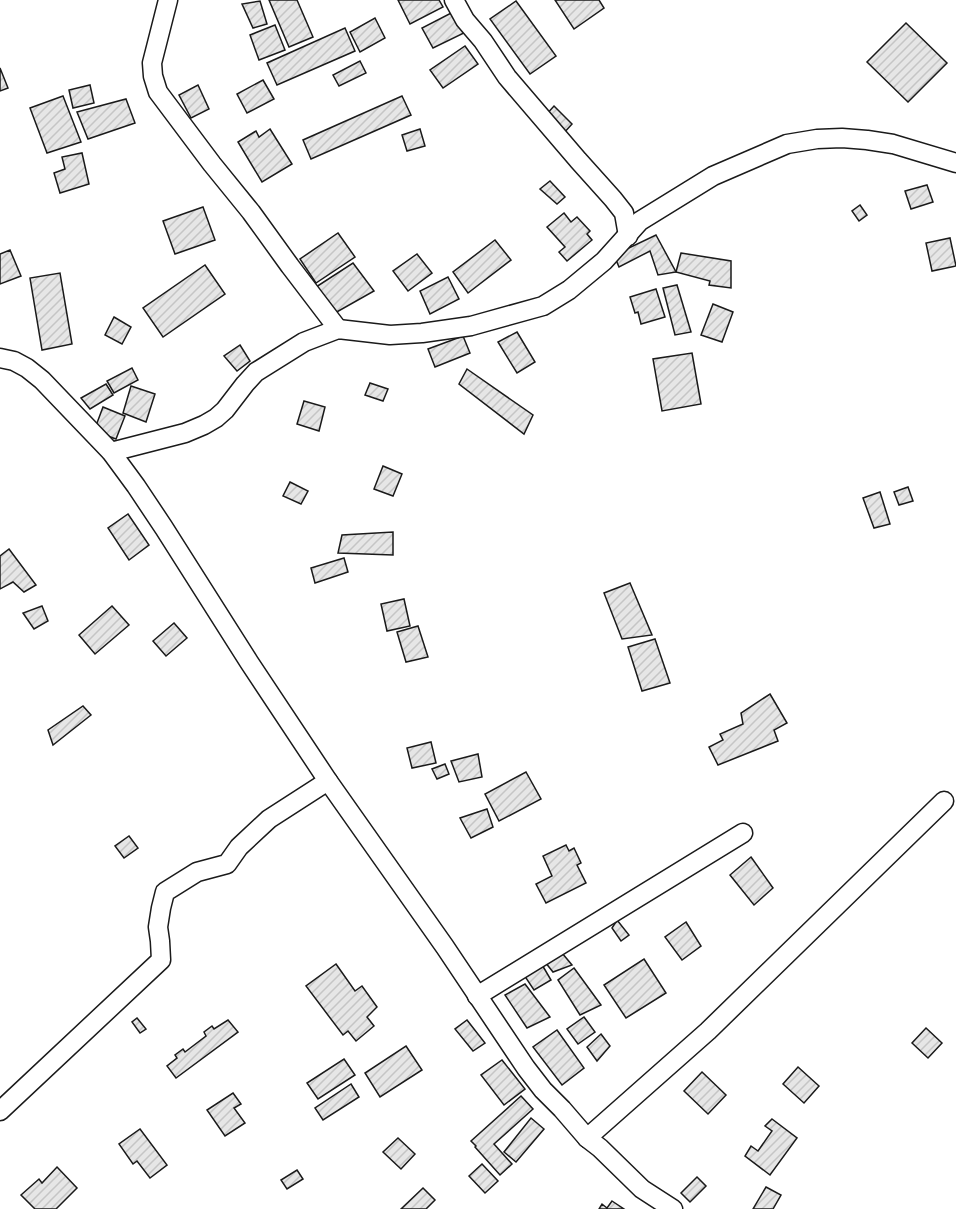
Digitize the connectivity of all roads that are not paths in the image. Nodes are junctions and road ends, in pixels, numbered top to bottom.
1 (168, 0) edge
2 (454, 0) edge
3 (956, 163) edge
4 (628, 236) junction
5 (338, 328) junction
6 (0, 358) edge
7 (111, 452) junction
8 (328, 781) junction
9 (944, 801) dead end
10 (743, 833) dead end
11 (477, 996) junction
12 (0, 1111) edge
13 (586, 1138) junction
14 (673, 1209) edge

1 - 5 street
2 - 4 street
3 - 4 street
4 - 5 street
5 - 7 street
6 - 7 street
7 - 8 street
8 - 11 street
8 - 12 street
9 - 13 street
10 - 11 street
11 - 13 street
13 - 14 street

